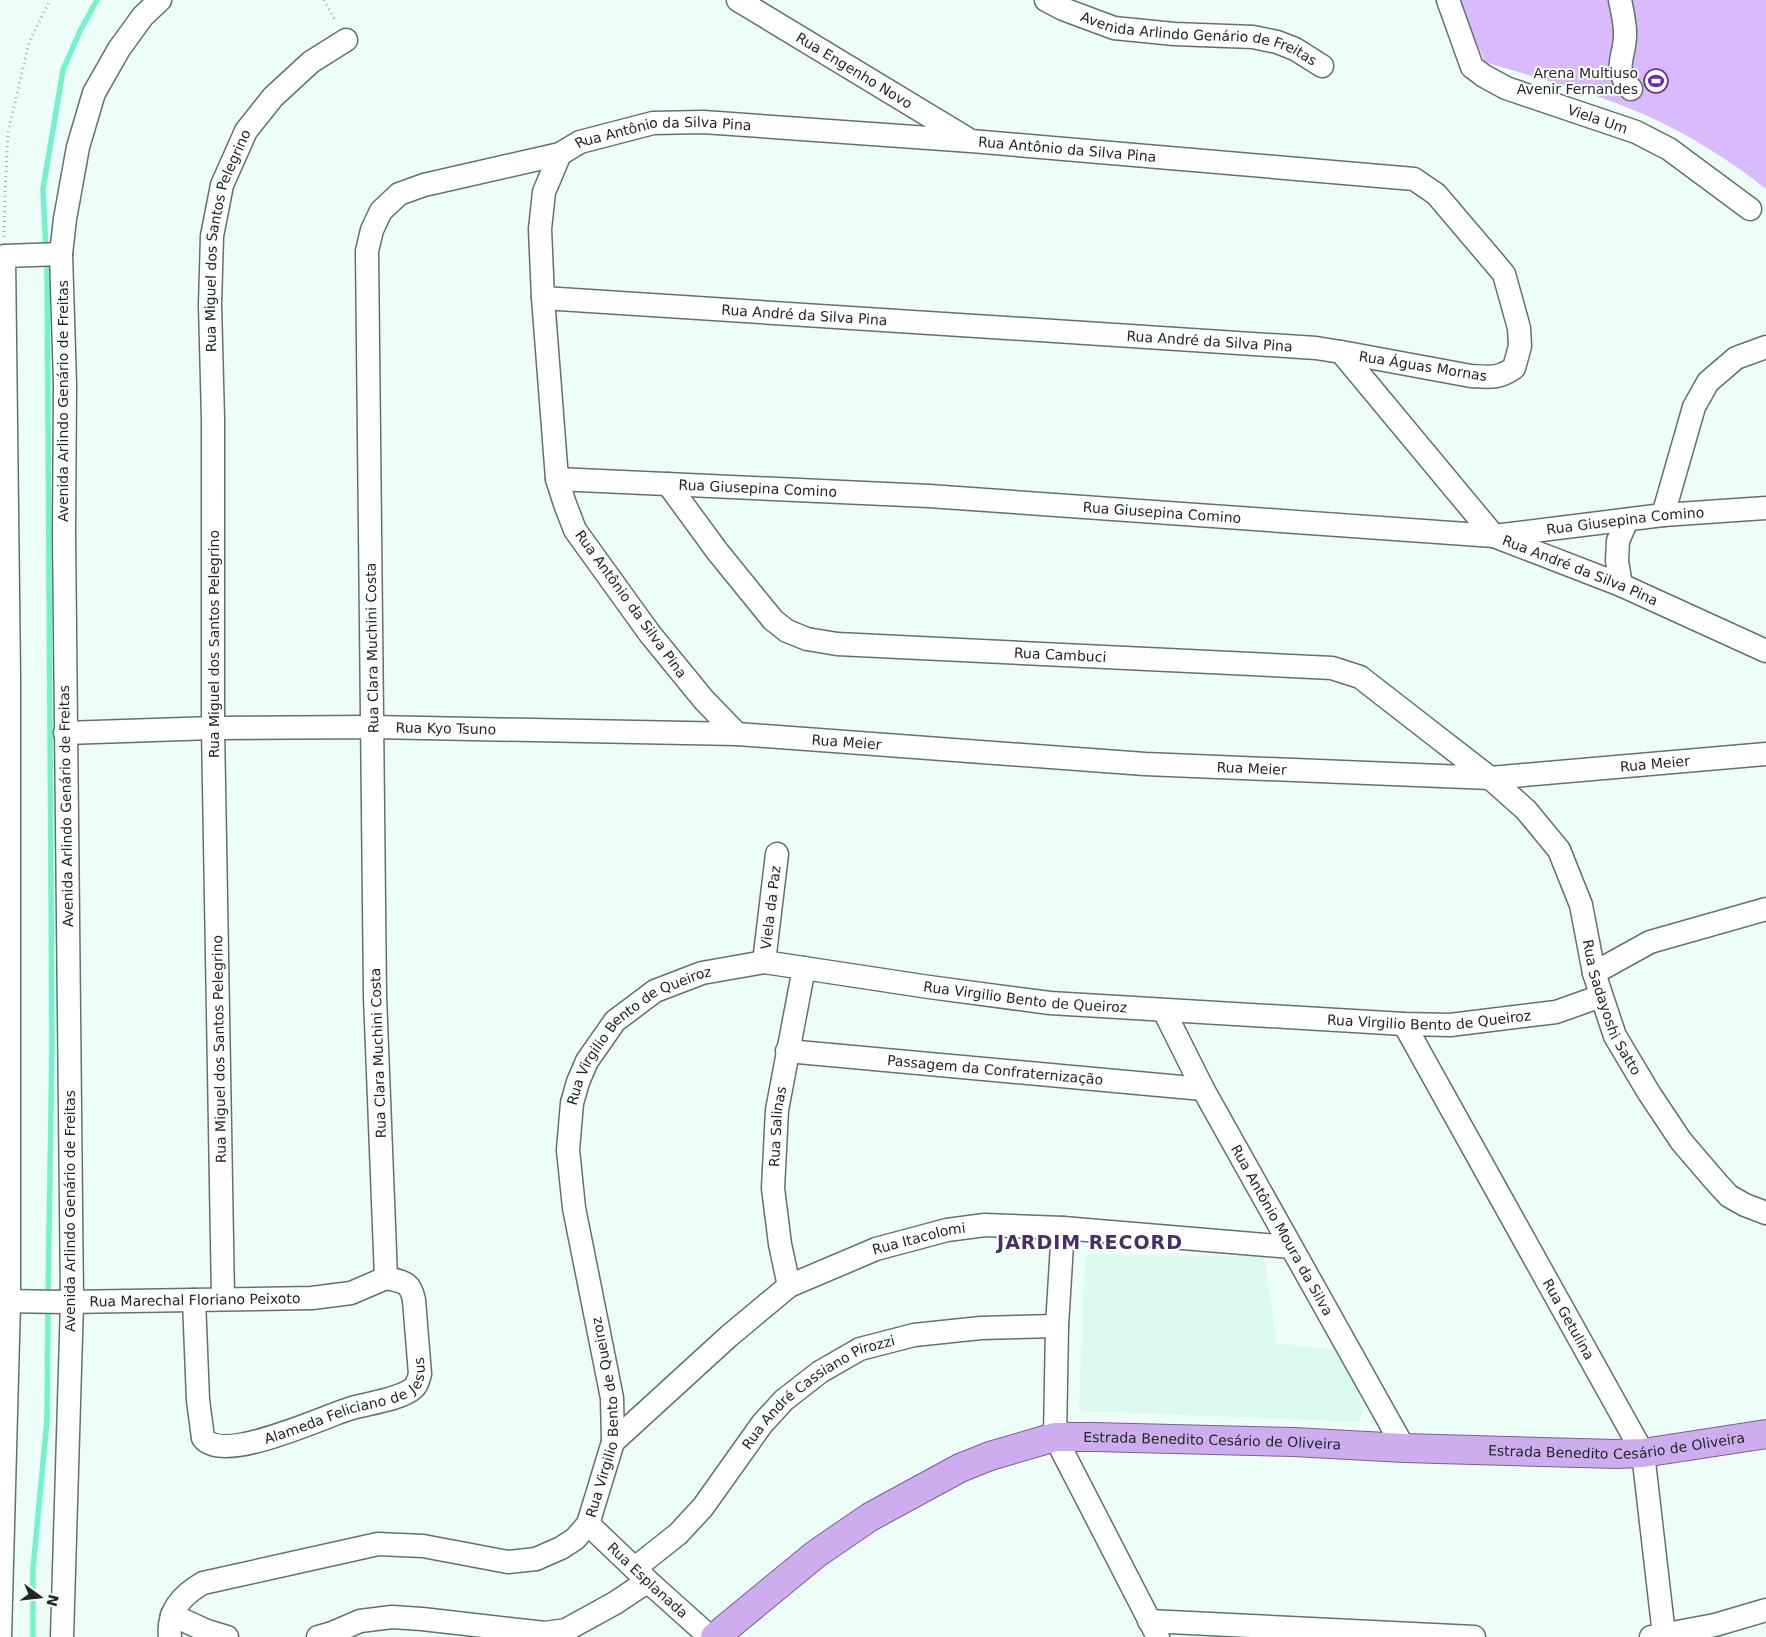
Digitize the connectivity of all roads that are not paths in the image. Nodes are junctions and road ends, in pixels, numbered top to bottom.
1 (160, 0) edge
2 (738, 0) edge
3 (1046, 0) edge
4 (1448, 0) edge
5 (1620, 0) edge
6 (346, 40) road end
7 (1322, 66) dead end
8 (1631, 89) dead end
9 (971, 141) junction
10 (560, 154) junction
11 (1414, 179) joint
12 (1750, 209) dead end
13 (56, 254) junction
14 (543, 298) junction
15 (1766, 347) edge
16 (1341, 352) junction
17 (557, 479) junction
18 (668, 484) junction
19 (1766, 508) edge
20 (1663, 515) junction
21 (1627, 520) junction
22 (1494, 536) junction
23 (1621, 585) junction
24 (1766, 651) edge
25 (373, 727) junction
26 (213, 728) junction
27 (65, 733) junction
28 (737, 734) junction
29 (1766, 754) edge
30 (1490, 778) junction
31 (777, 854) dead end
32 (1766, 908) edge
33 (764, 962) junction
34 (804, 968) junction
35 (1594, 973) junction
36 (1601, 996) junction
37 (1164, 1011) junction
38 (1404, 1024) junction
39 (787, 1051) junction
40 (1203, 1089) junction
41 (1766, 1213) edge
42 (1063, 1228) junction
43 (1290, 1247) junction
44 (386, 1278) junction
45 (789, 1286) junction
46 (223, 1298) junction
47 (194, 1300) junction
48 (4, 1301) edge
49 (69, 1302) junction
50 (1057, 1326) junction
51 (1766, 1434) edge
52 (1055, 1437) junction
53 (613, 1442) junction
54 (1404, 1448) junction
55 (1643, 1453) junction
56 (588, 1524) junction
57 (635, 1568) junction
58 (652, 1585) junction
59 (1766, 1610) edge
60 (171, 1626) edge
61 (1154, 1629) edge
62 (1657, 1636) edge
63 (0, 1637) edge
64 (62, 1637) edge
65 (226, 1637) edge
66 (318, 1637) edge
67 (710, 1637) edge
68 (715, 1637) edge
69 (1474, 1637) edge

1 - 13 street, Avenida Arlindo Genário de Freitas
2 - 9 street, Rua Engenho Novo
3 - 7 street, Avenida Arlindo Genário de Freitas
4 - 12 street, Viela Um
5 - 8 street
6 - 26 street, Rua Miguel dos Santos Pelegrino
9 - 10 street, Rua Antônio da Silva Pina
9 - 11 street, Rua Antônio da Silva Pina
10 - 14 street, Rua Antônio da Silva Pina
10 - 25 street, Rua Clara Muchini Costa
11 - 16 street, Rua Águas Mornas
13 - 27 street, Avenida Arlindo Genário de Freitas
13 - 48 street
14 - 16 street, Rua André da Silva Pina
14 - 17 street, Rua Antônio da Silva Pina
15 - 20 street
16 - 22 street, Rua André da Silva Pina
17 - 18 street, Rua Giusepina Comino
17 - 28 street, Rua Antônio da Silva Pina
18 - 22 street, Rua Giusepina Comino
18 - 30 street, Rua Cambuci
19 - 20 street, Rua Giusepina Comino
20 - 21 street, Rua Giusepina Comino
21 - 22 street, Rua Giusepina Comino
21 - 23 street
22 - 23 street, Rua André da Silva Pina
23 - 24 street, Rua André da Silva Pina
25 - 26 street, Rua Kyo Tsuno
25 - 28 street, Rua Kyo Tsuno
25 - 44 street, Rua Clara Muchini Costa
26 - 27 street, Rua Kyo Tsuno
26 - 46 street, Rua Miguel dos Santos Pelegrino
27 - 49 street, Avenida Arlindo Genário de Freitas
28 - 30 street, Rua Meier
29 - 30 street, Rua Meier
30 - 35 street, Rua Sadayoshi Satto
31 - 33 street, Viela da Paz
32 - 35 street
33 - 34 street, Rua Virgilio Bento de Queiroz
33 - 53 street, Rua Virgilio Bento de Queiroz
34 - 37 street, Rua Virgilio Bento de Queiroz
34 - 39 street, Rua Salinas
35 - 36 street, Rua Sadayoshi Satto
36 - 38 street, Rua Virgilio Bento de Queiroz
36 - 41 street, Rua Sadayoshi Satto
37 - 38 street, Rua Virgilio Bento de Queiroz
37 - 40 street, Rua Antônio Moura da Silva
38 - 55 street, Rua Getulina
39 - 40 street, Passagem da Confraternização
39 - 45 street, Rua Salinas
40 - 43 street, Rua Antônio Moura da Silva
42 - 43 street, Rua Itacolomi
42 - 45 street, Rua Itacolomi
42 - 50 street
43 - 54 street, Rua Antônio Moura da Silva
44 - 46 street, Rua Marechal Floriano Peixoto
44 - 47 street, Alameda Feliciano de Jesus
45 - 53 street, Rua Itacolomi
46 - 47 street, Rua Marechal Floriano Peixoto
47 - 49 street, Rua Marechal Floriano Peixoto
48 - 49 street, Rua Marechal Floriano Peixoto
48 - 63 street
49 - 64 street, Avenida Arlindo Genário de Freitas
50 - 52 street
50 - 57 street, Rua André Cassiano Pirozzi
51 - 55 main road, Estrada Benedito Cesário de Oliveira
52 - 54 main road, Estrada Benedito Cesário de Oliveira
52 - 61 street
52 - 68 main road, Estrada Benedito Cesário de Oliveira
53 - 56 street, Rua Virgilio Bento de Queiroz
54 - 55 main road, Estrada Benedito Cesário de Oliveira
55 - 62 street, Rua Getulina
56 - 57 street, Rua Esplanada
56 - 60 street, Rua Virgilio Bento de Queiroz
57 - 58 street, Rua Esplanada
58 - 66 street
58 - 67 street, Rua Esplanada
59 - 62 street
60 - 65 street
61 - 69 street

